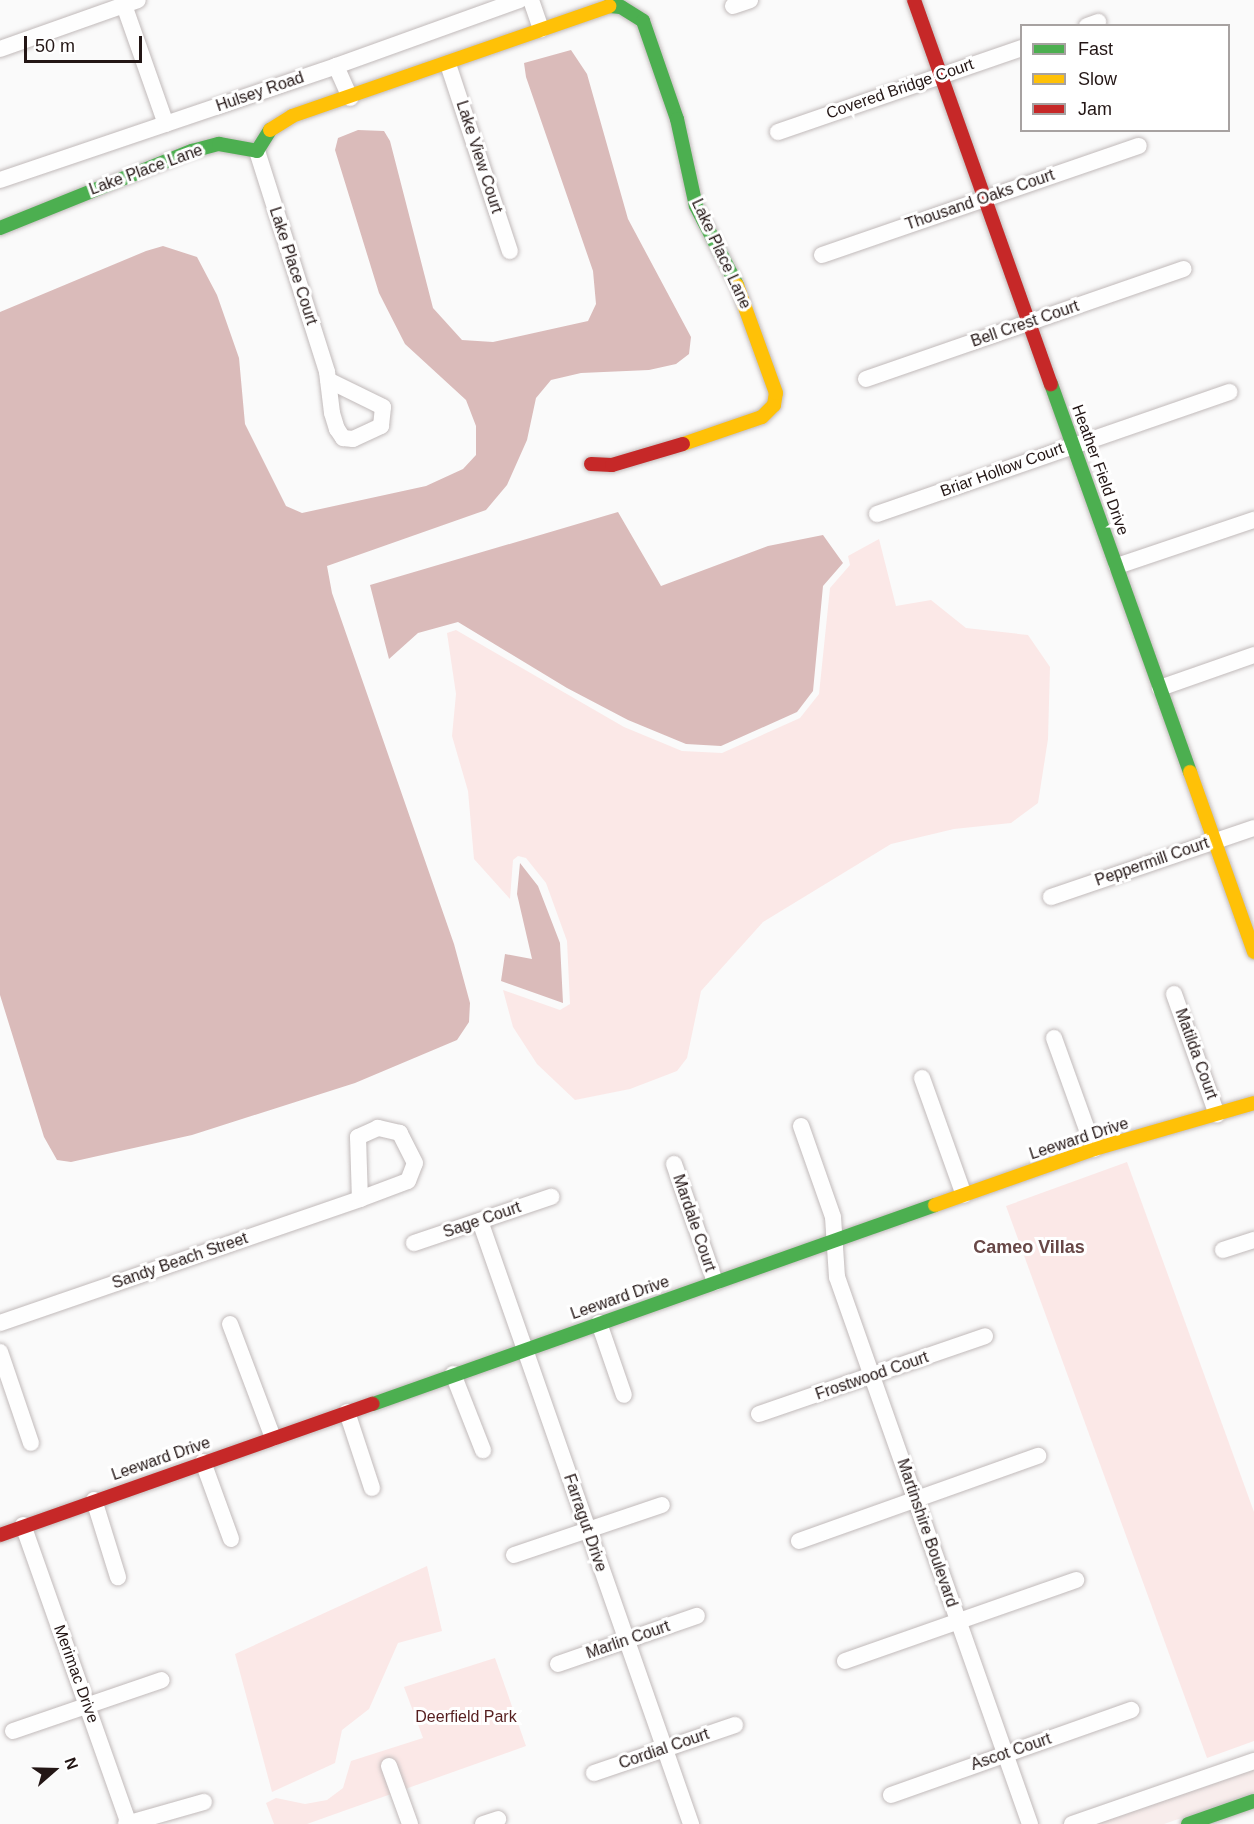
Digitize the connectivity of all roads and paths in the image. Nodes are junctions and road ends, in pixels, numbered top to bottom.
1 (519, 0) edge
2 (531, 0) edge
3 (750, 0) edge
4 (914, 0) edge
5 (131, 3) edge
6 (733, 6) dead end
7 (541, 29) junction
8 (0, 49) edge
9 (1020, 49) edge
10 (448, 64) junction
11 (336, 66) junction
12 (940, 75) junction
13 (350, 98) junction
14 (166, 124) junction
15 (778, 132) dead end
16 (1139, 146) dead end
17 (257, 152) junction
18 (0, 180) edge
19 (985, 198) junction
20 (0, 228) edge
21 (510, 251) dead end
22 (822, 255) dead end
23 (1183, 269) dead end
24 (1030, 322) junction
25 (866, 379) dead end
26 (328, 380) dead end
27 (1230, 392) dead end
28 (1074, 445) junction
29 (591, 464) dead end
30 (877, 514) dead end
31 (1254, 520) edge
32 (1117, 566) junction
33 (1254, 655) edge
34 (1160, 688) junction
35 (1254, 828) edge
36 (1215, 841) junction
37 (1051, 897) dead end
38 (1254, 952) edge
39 (1174, 994) dead end
40 (1054, 1038) dead end
41 (922, 1078) dead end
42 (1254, 1103) edge
43 (1217, 1115) junction
44 (801, 1126) dead end
45 (1094, 1149) junction
46 (674, 1164) dead end
47 (964, 1195) junction
48 (551, 1197) dead end
49 (360, 1199) junction
50 (480, 1221) junction
51 (834, 1240) junction
52 (1254, 1240) edge
53 (414, 1243) dead end
54 (1223, 1250) dead end
55 (715, 1282) junction
56 (0, 1323) edge
57 (599, 1323) junction
58 (231, 1324) dead end
59 (985, 1336) dead end
60 (524, 1349) junction
61 (0, 1352) edge
62 (453, 1374) junction
63 (872, 1376) junction
64 (624, 1395) dead end
65 (347, 1412) junction
66 (759, 1414) dead end
67 (273, 1438) junction
68 (31, 1443) dead end
69 (483, 1450) dead end
70 (1038, 1456) dead end
71 (203, 1462) junction
72 (372, 1488) dead end
73 (915, 1499) junction
74 (94, 1500) junction
75 (662, 1505) dead end
76 (23, 1525) junction
77 (588, 1530) junction
78 (0, 1535) edge
79 (231, 1539) dead end
80 (799, 1541) dead end
81 (514, 1555) dead end
82 (118, 1577) dead end
83 (1076, 1580) dead end
84 (697, 1616) dead end
85 (959, 1622) junction
86 (626, 1640) junction
87 (845, 1661) dead end
88 (558, 1664) dead end
89 (162, 1680) dead end
90 (88, 1706) junction
91 (1131, 1710) dead end
92 (735, 1725) dead end
93 (13, 1731) dead end
94 (665, 1748) junction
95 (1004, 1753) junction
96 (1254, 1761) edge
97 (389, 1766) dead end
98 (594, 1773) dead end
99 (891, 1795) dead end
100 (1254, 1801) edge
101 (204, 1802) dead end
102 (128, 1824) edge
103 (410, 1824) edge
104 (692, 1824) edge
105 (1030, 1824) edge
106 (1072, 1824) edge
107 (1188, 1824) edge

1 - 11 street, Hulsey Road
2 - 7 street
3 - 6 street
4 - 12 street, Heather Field Drive
5 - 8 street
5 - 14 street
7 - 10 street, Lake Place Lane
7 - 29 street, Lake Place Lane
9 - 12 street, Covered Bridge Court
10 - 13 street, Lake Place Lane
10 - 21 street, Lake View Court
11 - 13 street
11 - 14 street, Hulsey Road
12 - 15 street, Covered Bridge Court
12 - 19 street, Heather Field Drive
13 - 17 street, Lake Place Lane
14 - 18 street, Hulsey Road
16 - 19 street, Thousand Oaks Court
17 - 20 street, Lake Place Lane
17 - 26 street, Lake Place Court
19 - 22 street, Thousand Oaks Court
19 - 24 street, Heather Field Drive
23 - 24 street, Bell Crest Court
24 - 25 street, Bell Crest Court
24 - 28 street, Heather Field Drive
27 - 28 street, Briar Hollow Court
28 - 30 street, Briar Hollow Court
28 - 32 street, Heather Field Drive
31 - 32 street
32 - 34 street, Heather Field Drive
33 - 34 street
34 - 36 street, Heather Field Drive
35 - 36 street, Peppermill Court
36 - 37 street, Peppermill Court
36 - 38 street, Heather Field Drive
39 - 43 street, Matilda Court
40 - 45 street
41 - 47 street
42 - 43 street, Leeward Drive
43 - 45 street, Leeward Drive
44 - 51 street, Martinshire Boulevard
45 - 47 street, Leeward Drive
46 - 55 street, Mardale Court
47 - 51 street, Leeward Drive
48 - 50 street, Sage Court
49 - 49 street, Sandy Beach Street
49 - 56 street, Sandy Beach Street
50 - 53 street, Sage Court
50 - 60 street, Farragut Drive
51 - 55 street, Leeward Drive
51 - 63 street, Martinshire Boulevard
52 - 54 street
55 - 57 street, Leeward Drive
57 - 60 street, Leeward Drive
57 - 64 street
58 - 67 street
59 - 63 street, Frostwood Court
60 - 62 street, Leeward Drive
60 - 77 street, Farragut Drive
61 - 68 street
62 - 65 street, Leeward Drive
62 - 69 street
63 - 66 street, Frostwood Court
63 - 73 street, Martinshire Boulevard
65 - 67 street, Leeward Drive
65 - 72 street
67 - 71 street, Leeward Drive
70 - 73 street
71 - 74 street, Leeward Drive
71 - 79 street
73 - 80 street
73 - 85 street, Martinshire Boulevard
74 - 76 street, Leeward Drive
74 - 82 street
75 - 77 street
76 - 78 street, Leeward Drive
76 - 90 street, Merimac Drive
77 - 81 street
77 - 86 street, Farragut Drive
83 - 85 street
84 - 86 street, Marlin Court
85 - 87 street
85 - 95 street, Martinshire Boulevard
86 - 88 street, Marlin Court
86 - 94 street, Farragut Drive
89 - 90 street
90 - 93 street
90 - 102 street, Merimac Drive
91 - 95 street, Ascot Court
92 - 94 street, Cordial Court
94 - 98 street, Cordial Court
94 - 104 street, Farragut Drive
95 - 99 street, Ascot Court
95 - 105 street, Martinshire Boulevard
96 - 106 street
97 - 103 street
100 - 107 street
101 - 102 street

